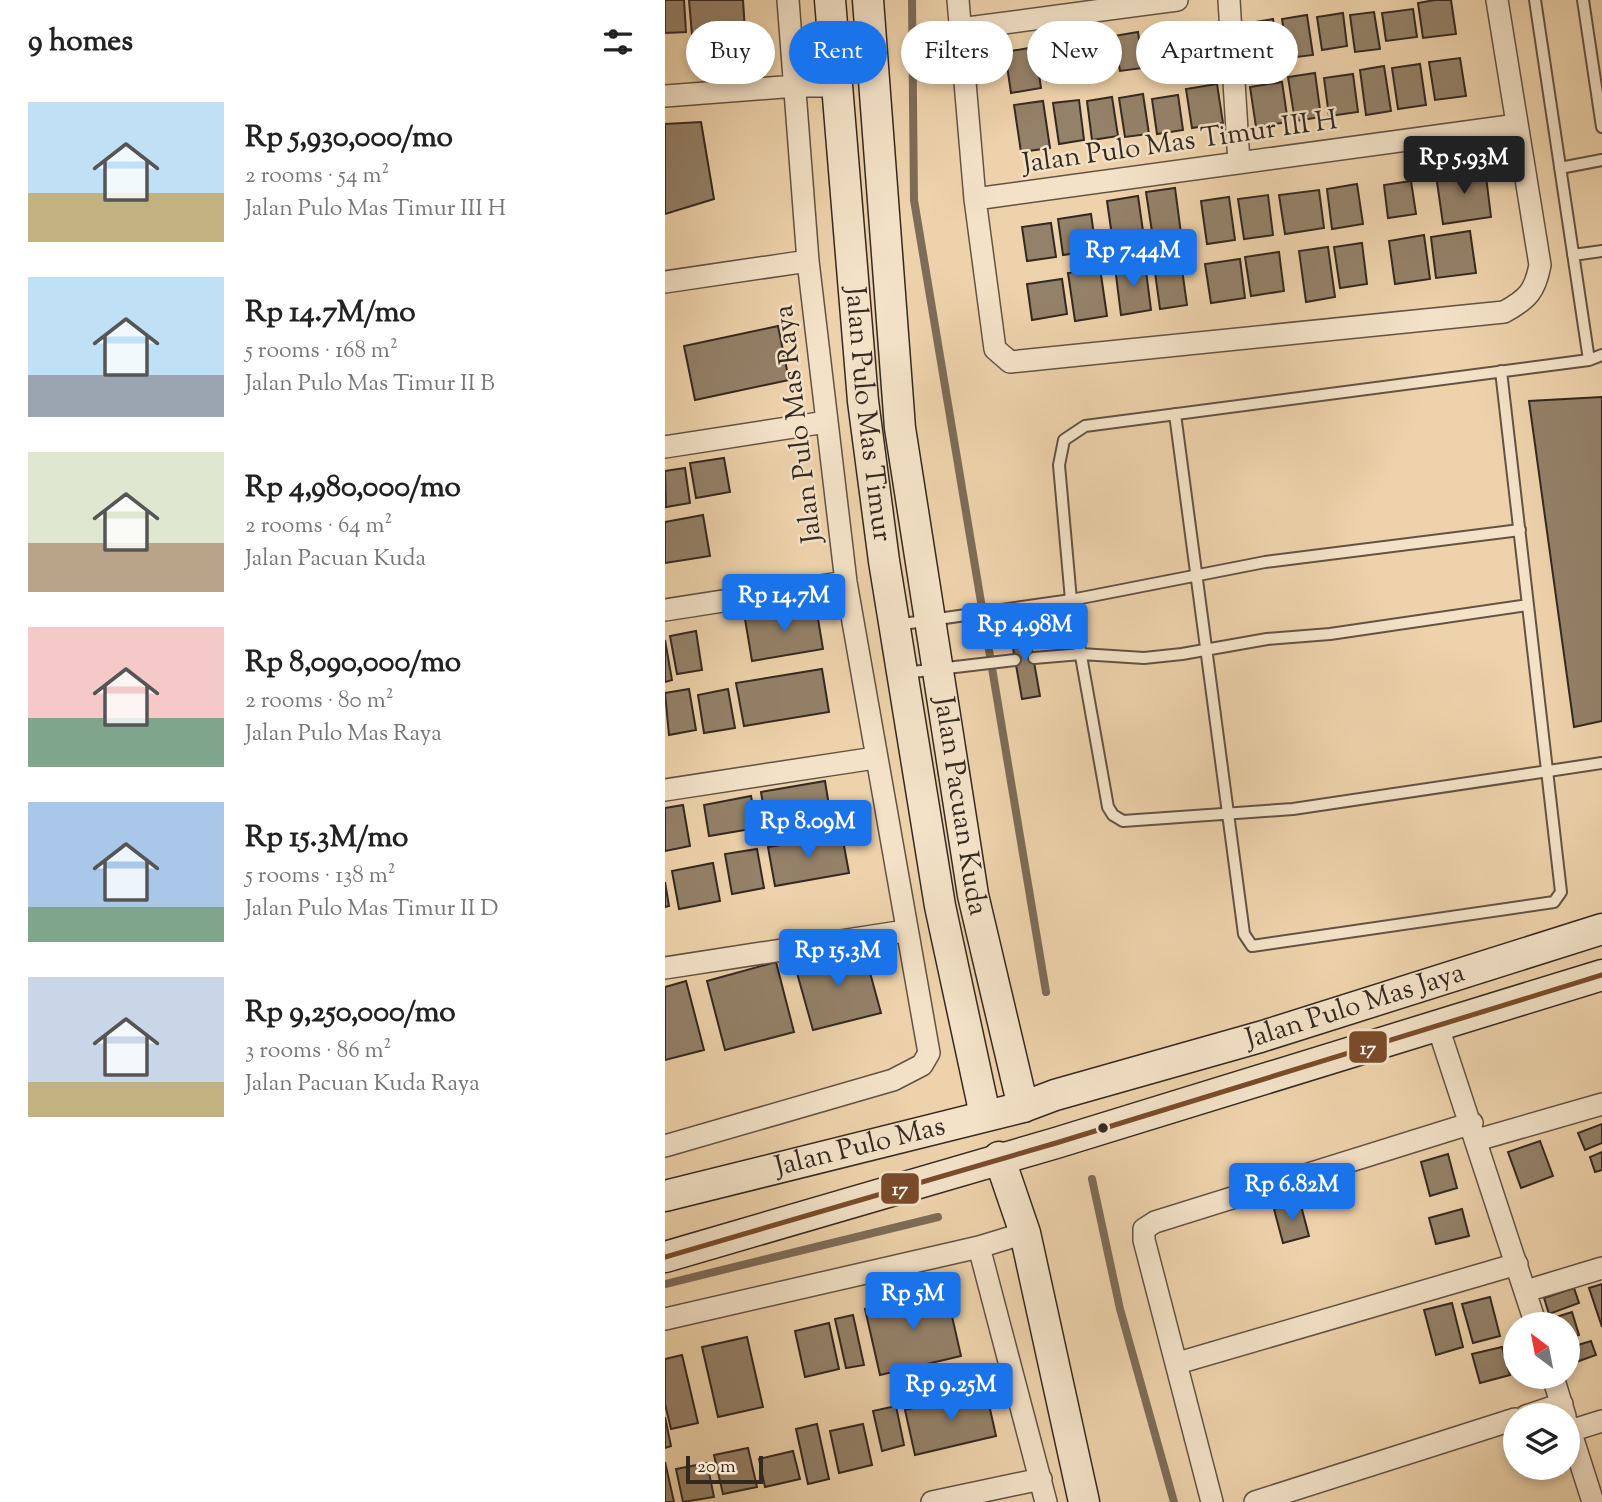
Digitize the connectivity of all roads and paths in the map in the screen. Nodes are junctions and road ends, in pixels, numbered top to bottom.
1 (788, 0) edge
2 (830, 0) edge
3 (868, 0) edge
4 (958, 0) edge
5 (1177, 0) edge
6 (1229, 0) edge
7 (1497, 0) edge
8 (1535, 0) edge
9 (1584, 0) edge
10 (959, 21) edge
11 (1013, 22) edge
12 (965, 84) edge
13 (796, 86) junction
14 (838, 86) junction
15 (665, 96) edge
16 (1517, 125) junction
17 (1602, 127) edge
18 (1602, 160) edge
19 (1240, 163) junction
20 (1560, 168) junction
21 (975, 199) junction
22 (885, 232) junction
23 (851, 235) junction
24 (1602, 251) edge
25 (1573, 255) junction
26 (808, 261) junction
27 (665, 282) edge
28 (1602, 355) edge
29 (1589, 360) junction
30 (1501, 371) junction
31 (1175, 414) junction
32 (826, 422) junction
33 (665, 447) edge
34 (1520, 530) junction
35 (1198, 576) junction
36 (845, 582) junction
37 (1071, 600) junction
38 (1528, 605) junction
39 (665, 610) edge
40 (941, 618) junction
41 (894, 625) junction
42 (1208, 650) junction
43 (1081, 654) junction
44 (1038, 658) dead end
45 (1015, 660) dead end
46 (949, 668) junction
47 (901, 673) junction
48 (876, 758) junction
49 (1602, 763) edge
50 (1549, 773) junction
51 (665, 790) edge
52 (1227, 815) junction
53 (1602, 929) edge
54 (905, 931) junction
55 (665, 968) edge
56 (1602, 975) edge
57 (1438, 1027) junction
58 (1055, 1095) joint
59 (1602, 1104) edge
60 (1023, 1107) junction
61 (985, 1115) junction
62 (1474, 1131) junction
63 (1056, 1143) joint
64 (665, 1146) edge
65 (1003, 1167) junction
66 (665, 1196) edge
67 (1023, 1227) junction
68 (979, 1247) junction
69 (665, 1257) edge
70 (1517, 1264) junction
71 (1602, 1268) edge
72 (1526, 1291) junction
73 (1533, 1312) edge
74 (665, 1319) edge
75 (1178, 1363) junction
76 (1580, 1420) edge
77 (1602, 1421) edge
78 (1503, 1423) edge
79 (1580, 1462) edge
80 (1041, 1479) junction
81 (932, 1502) edge
82 (1046, 1502) edge
83 (1084, 1502) edge
84 (1212, 1502) edge
85 (1255, 1502) edge
86 (1593, 1502) edge

1 - 13 street
2 - 14 street, Jalan Pulo Mas Timur
3 - 22 street, Jalan Pacuan Kuda
4 - 10 street
5 - 11 street
6 - 19 street
7 - 16 street
8 - 20 lane
9 - 17 lane
12 - 21 street
13 - 14 street
13 - 15 street
13 - 26 street, Jalan Pulo Mas Raya
14 - 23 street, Jalan Pulo Mas Timur
16 - 19 street, Jalan Pulo Mas Timur III H
16 - 21 street
18 - 20 lane
19 - 21 street, Jalan Pulo Mas Timur III H
20 - 25 lane
22 - 23 street
22 - 40 street, Jalan Pacuan Kuda
23 - 41 street, Jalan Pulo Mas Timur
24 - 25 lane
25 - 29 lane
26 - 27 street
26 - 32 street, Jalan Pulo Mas Raya
28 - 29 lane
29 - 30 lane
30 - 31 lane
30 - 34 lane
31 - 35 lane
31 - 37 lane
32 - 33 street
32 - 36 street, Jalan Pulo Mas Raya
34 - 35 lane
34 - 38 lane
35 - 37 lane
35 - 42 lane
36 - 39 street
36 - 48 street, Jalan Pulo Mas Raya
37 - 40 lane
37 - 43 lane
38 - 42 lane
38 - 50 lane
40 - 41 lane
40 - 46 street, Jalan Pacuan Kuda
41 - 47 street, Jalan Pulo Mas Timur
42 - 43 lane
42 - 52 lane
43 - 44 lane
43 - 52 lane
45 - 46 lane
46 - 47 lane
46 - 60 street, Jalan Pacuan Kuda
47 - 61 street, Jalan Pulo Mas Timur
48 - 51 street
48 - 54 street, Jalan Pulo Mas Raya
49 - 50 lane
50 - 52 lane
50 - 52 lane
53 - 58 street, Jalan Pulo Mas Jaya
54 - 55 street
54 - 64 street, Jalan Pulo Mas Raya
56 - 57 street, Jalan Pulo Mas Jaya
57 - 62 street
57 - 63 street, Jalan Pulo Mas Jaya
58 - 60 street, Jalan Pulo Mas
59 - 62 street
60 - 61 street, Jalan Pulo Mas
61 - 66 street, Jalan Pulo Mas
62 - 70 street
62 - 75 street
63 - 65 street, Jalan Pulo Mas
65 - 67 street
65 - 69 street, Jalan Pulo Mas
67 - 68 street
67 - 83 street
68 - 74 street
68 - 80 street
70 - 72 street
70 - 75 street
71 - 72 street
72 - 73 street
75 - 84 street
76 - 77 street
78 - 85 street
79 - 86 street
80 - 81 street
80 - 82 street

